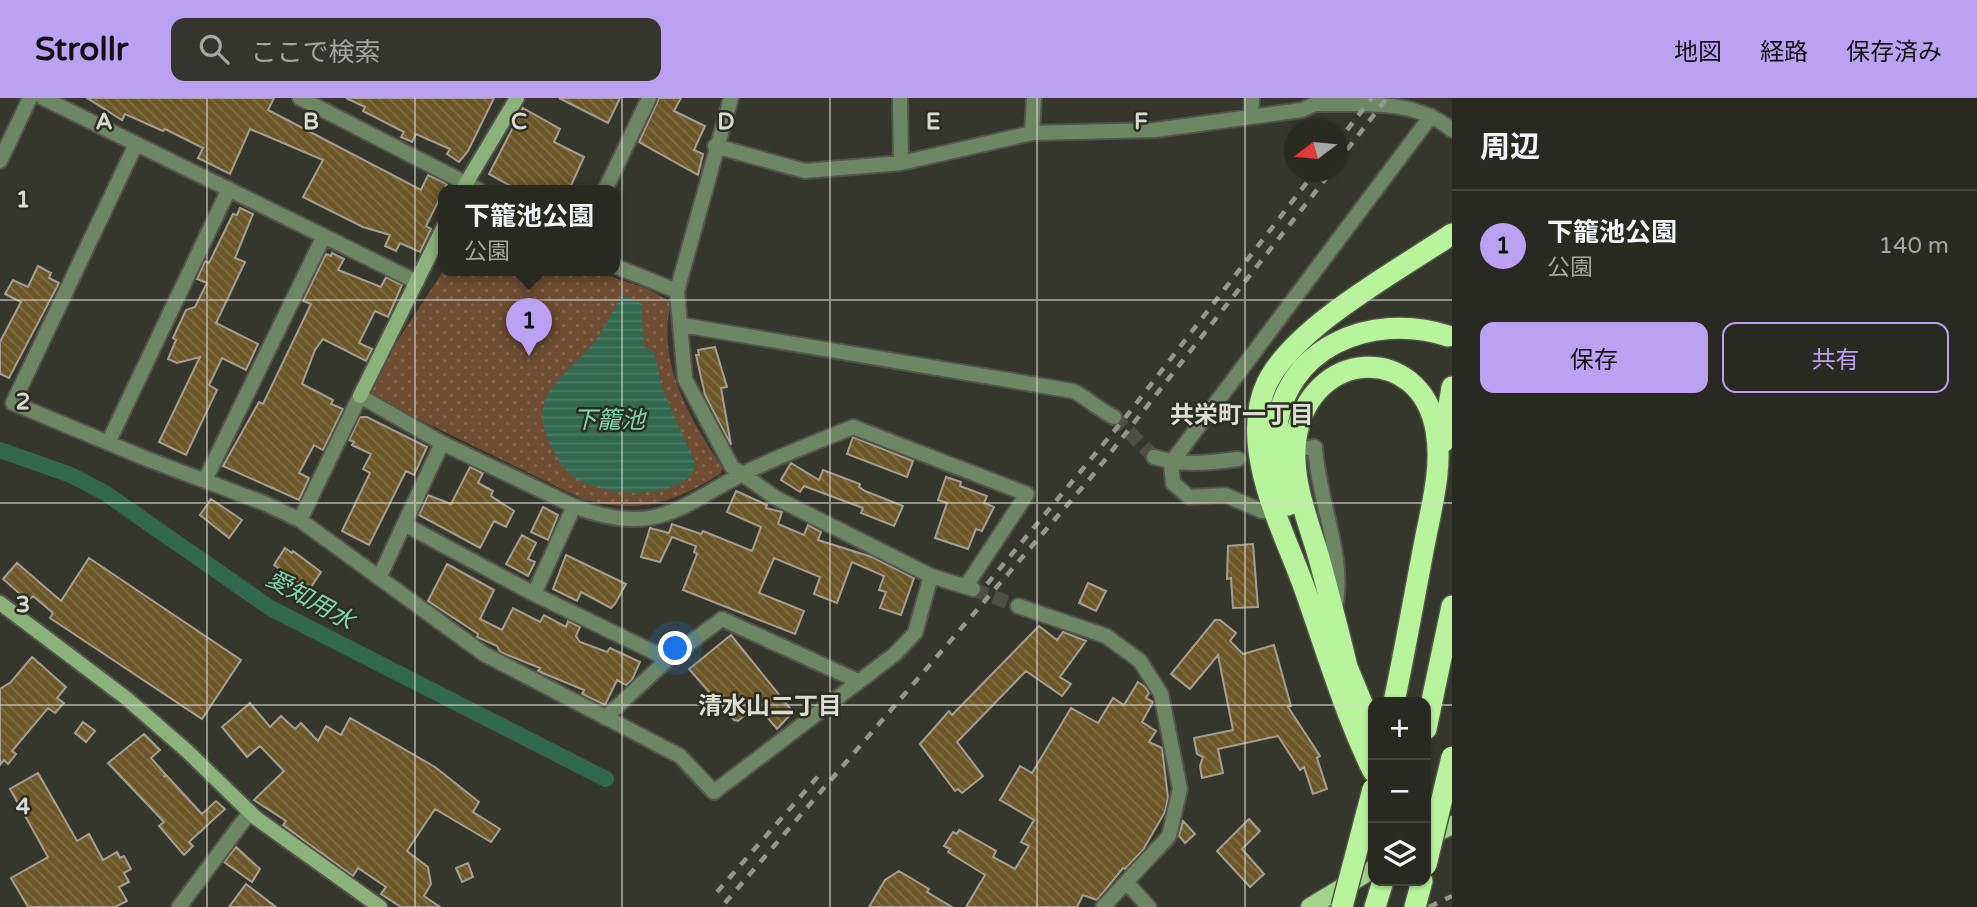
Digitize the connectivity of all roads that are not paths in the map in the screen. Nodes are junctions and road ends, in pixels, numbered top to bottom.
1 (30, 98) edge
2 (43, 98) edge
3 (300, 98) edge
4 (517, 98) edge
5 (649, 98) edge
6 (731, 98) edge
7 (900, 98) edge
8 (1034, 98) edge
9 (1252, 98) edge
10 (1358, 101) edge
11 (1302, 104) edge
12 (1431, 116) junction
13 (1251, 117) junction
14 (1452, 130) edge
15 (1032, 133) junction
16 (136, 144) junction
17 (715, 146) junction
18 (0, 161) edge
19 (901, 163) junction
20 (462, 185) edge
21 (465, 185) edge
22 (607, 185) edge
23 (229, 189) junction
24 (1452, 234) edge
25 (324, 236) junction
26 (438, 238) edge
27 (620, 268) edge
28 (417, 282) junction
29 (677, 291) junction
30 (682, 325) junction
31 (1448, 336) dead end
32 (1452, 387) edge
33 (360, 396) junction
34 (1114, 417) tunnel mouth
35 (108, 443) junction
36 (442, 443) junction
37 (1311, 447) dead end
38 (1154, 457) tunnel mouth
39 (1238, 459) dead end
40 (1171, 463) junction
41 (744, 474) junction
42 (1436, 478) junction
43 (205, 480) junction
44 (574, 506) junction
45 (1276, 512) junction
46 (300, 520) junction
47 (404, 524) junction
48 (380, 576) junction
49 (931, 576) junction
50 (534, 594) junction
51 (0, 603) edge
52 (1018, 606) tunnel mouth
53 (1452, 606) edge
54 (1334, 614) junction
55 (668, 659) junction
56 (1348, 671) junction
57 (858, 681) junction
58 (1395, 697) edge
59 (1431, 705) edge
60 (605, 718) junction
61 (1368, 718) edge
62 (1452, 757) edge
63 (1368, 760) edge
64 (1368, 808) edge
65 (250, 812) junction
66 (1452, 825) edge
67 (1431, 836) edge
68 (1431, 844) edge
69 (1368, 872) edge
70 (1126, 882) junction
71 (1381, 886) edge
72 (1388, 886) edge
73 (1421, 886) edge
74 (179, 907) edge
75 (380, 907) edge
76 (1103, 907) edge
77 (1149, 907) edge
78 (1310, 907) edge
79 (1342, 907) edge
80 (1375, 907) edge
81 (1382, 907) edge
82 (1415, 907) edge

1 - 18 street
2 - 16 street
3 - 20 street
4 - 21 street
5 - 22 street
6 - 17 street
7 - 19 street
8 - 15 street
9 - 13 street
10 - 11 street
10 - 12 street
11 - 13 street
12 - 14 street
12 - 40 street
13 - 15 street
15 - 19 street
16 - 23 street
16 - 35 street
17 - 19 street
17 - 29 street
23 - 25 street
23 - 35 street
24 - 45 highway
25 - 28 street
25 - 43 street
26 - 28 street
27 - 29 street
28 - 33 street
29 - 30 street
30 - 34 street
30 - 41 street
31 - 56 highway
32 - 42 highway
33 - 36 street
33 - 46 street
35 - 43 street
36 - 44 street
36 - 47 street
37 - 54 street
38 - 40 street
39 - 40 street
40 - 45 street
41 - 44 street
41 - 49 street
41 - 49 street
42 - 54 highway
42 - 58 highway
43 - 46 street
44 - 50 street
45 - 63 highway
46 - 48 street
47 - 48 street
47 - 50 street
48 - 60 street
49 - 57 street
50 - 55 street
51 - 65 street
52 - 70 street
53 - 59 highway
54 - 56 highway
55 - 57 street
55 - 60 street
56 - 61 highway
57 - 60 street
62 - 68 highway, bridge
64 - 79 highway, bridge
65 - 74 street
65 - 75 street
66 - 67 main road
69 - 78 main road
70 - 76 street
70 - 77 street
71 - 80 highway
72 - 81 highway
73 - 82 highway

